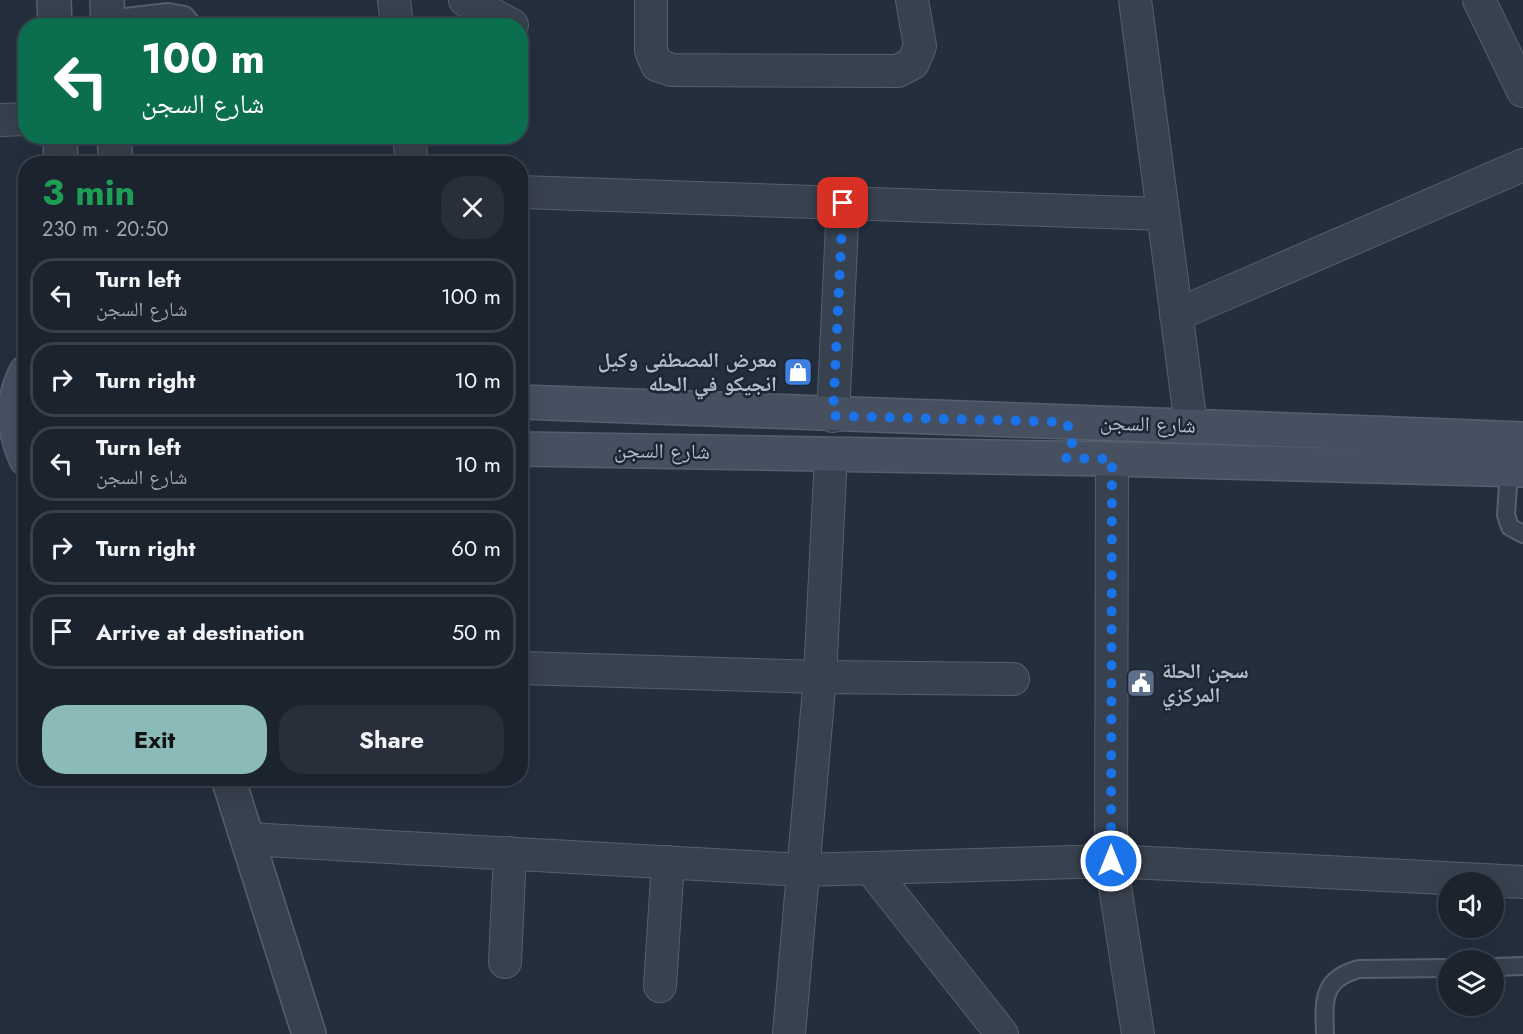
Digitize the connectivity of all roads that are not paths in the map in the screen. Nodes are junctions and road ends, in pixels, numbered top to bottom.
1 (54, 0) edge
2 (394, 0) edge
3 (465, 0) edge
4 (651, 0) edge
5 (912, 0) edge
6 (1135, 0) edge
7 (1479, 0) edge
8 (108, 15) edge
9 (55, 18) edge
10 (187, 18) edge
11 (396, 18) edge
12 (499, 18) edge
13 (1523, 91) edge
14 (18, 119) edge
15 (0, 120) edge
16 (1523, 165) edge
17 (528, 192) edge
18 (843, 203) junction
19 (1163, 214) junction
20 (1176, 315) junction
21 (15, 383) edge
22 (528, 402) edge
23 (623, 406) junction
24 (667, 408) junction
25 (833, 416) junction
26 (1064, 422) junction
27 (1098, 423) junction
28 (1191, 425) junction
29 (1523, 439) edge
30 (18, 442) edge
31 (528, 449) edge
32 (624, 451) junction
33 (667, 452) junction
34 (831, 455) junction
35 (1091, 458) junction
36 (0, 461) edge
37 (18, 466) edge
38 (1516, 470) edge
39 (1523, 534) edge
40 (528, 668) edge
41 (820, 677) junction
42 (1013, 679) dead end
43 (230, 786) edge
44 (247, 839) junction
45 (510, 853) junction
46 (1111, 861) junction
47 (668, 862) junction
48 (871, 869) junction
49 (803, 870) junction
50 (1523, 882) edge
51 (505, 962) dead end
52 (1523, 966) edge
53 (1504, 967) edge
54 (1438, 968) edge
55 (660, 986) dead end
56 (309, 1034) edge
57 (789, 1034) edge
58 (1002, 1034) edge
59 (1138, 1034) edge
60 (1325, 1034) edge

1 - 9 street
2 - 11 street
3 - 12 street
4 - 5 street
6 - 19 street
7 - 13 street
8 - 10 lane
14 - 15 street
16 - 20 street
17 - 18 street
18 - 19 street
18 - 25 street
19 - 20 street
20 - 28 street
21 - 30 main road
22 - 23 main road, شارع السجن
23 - 24 main road, شارع السجن
23 - 32 main road
24 - 25 main road, شارع السجن
24 - 33 main road
25 - 26 main road, شارع السجن
26 - 27 main road, شارع السجن
26 - 35 main road
27 - 28 main road, شارع السجن
27 - 35 main road
28 - 29 main road, شارع السجن
31 - 32 main road, شارع السجن
32 - 33 main road, شارع السجن
33 - 34 main road, شارع السجن
34 - 35 main road, شارع السجن
34 - 41 street
35 - 38 main road, شارع السجن
35 - 46 street
36 - 37 main road
38 - 39 lane
40 - 41 street
41 - 42 street
41 - 49 street
43 - 44 street
44 - 45 street
44 - 56 street
45 - 47 street
45 - 51 street
46 - 48 street
46 - 50 street
46 - 59 street
47 - 49 street
47 - 55 street
48 - 49 street
48 - 58 street
49 - 57 street
52 - 53 lane
54 - 60 lane

